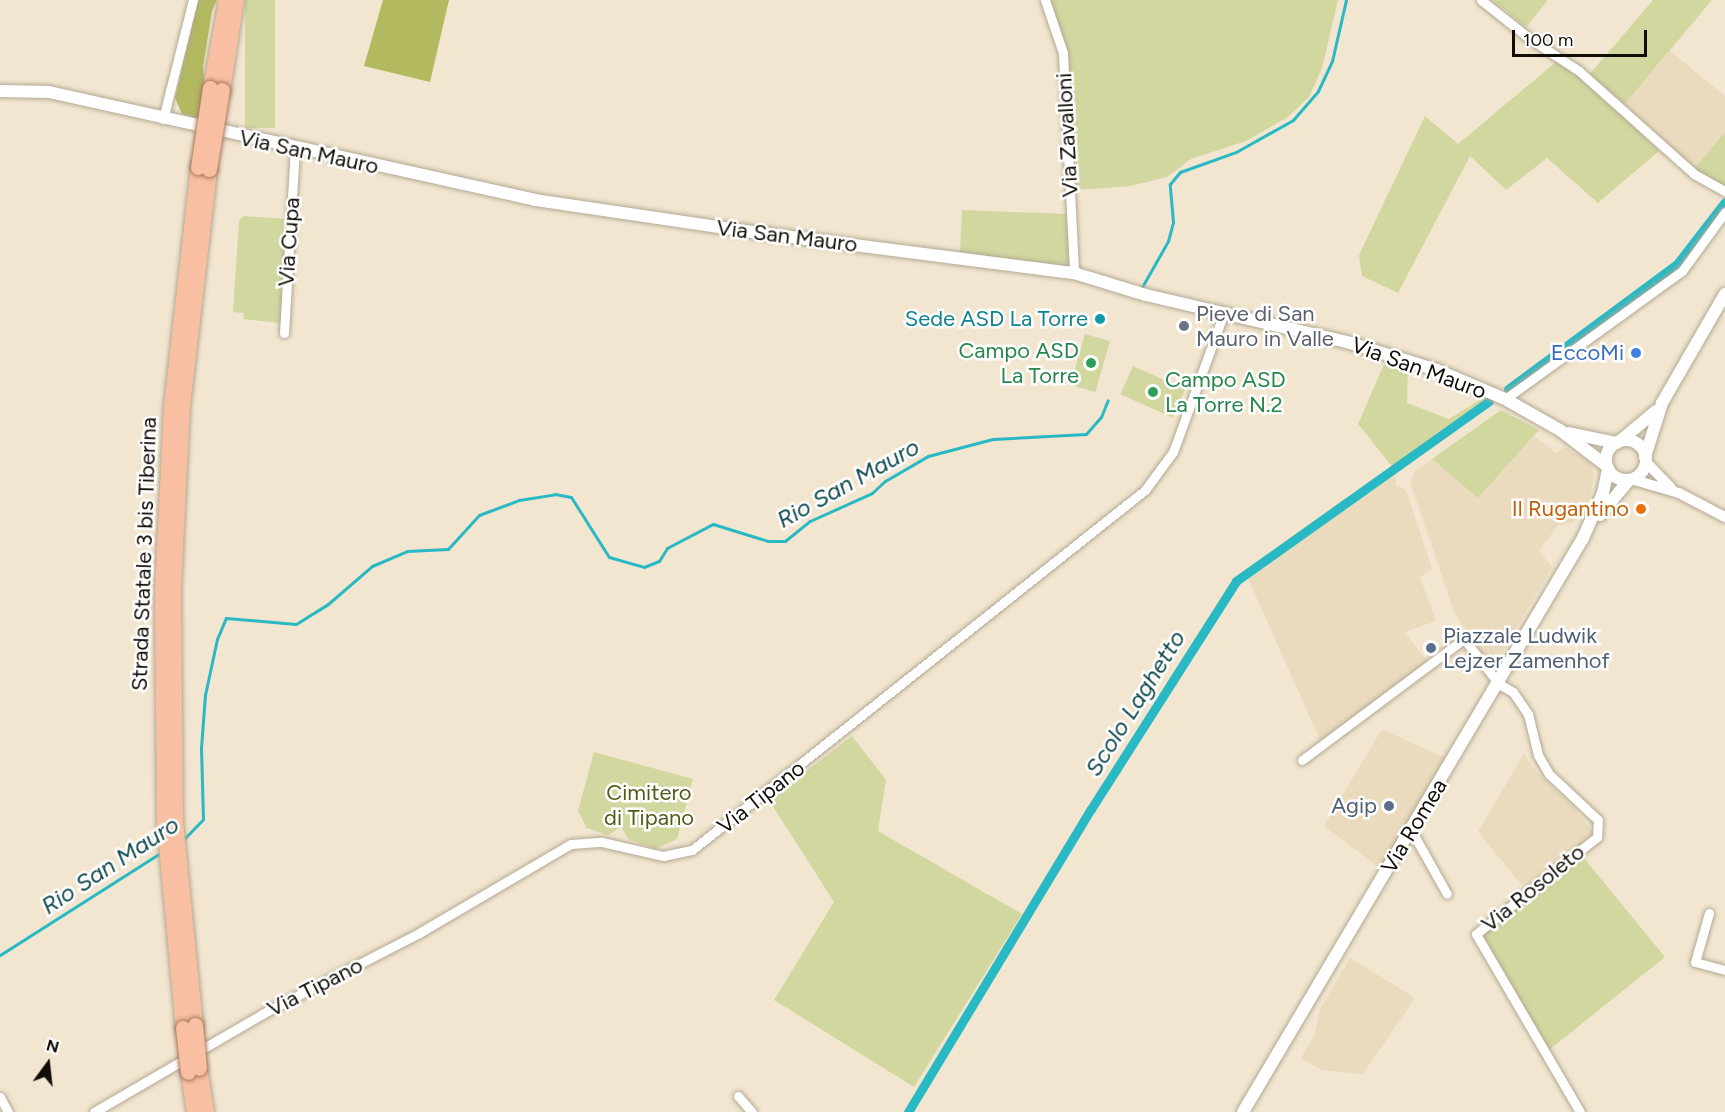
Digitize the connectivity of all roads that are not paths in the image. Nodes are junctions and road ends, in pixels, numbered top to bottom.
1 (193, 0) edge
2 (226, 0) edge
3 (236, 0) edge
4 (1045, 0) edge
5 (1481, 0) edge
6 (1492, 3) edge
7 (216, 89) junction
8 (0, 91) edge
9 (164, 119) junction
10 (296, 150) junction
11 (1725, 191) edge
12 (1725, 212) edge
13 (1074, 273) junction
14 (1725, 294) edge
15 (1224, 313) junction
16 (284, 333) dead end
17 (1505, 399) junction
18 (1662, 404) junction
19 (1560, 430) junction
20 (1618, 442) junction
21 (1646, 459) junction
22 (1607, 468) junction
23 (1630, 480) junction
24 (1679, 493) junction
25 (1725, 517) edge
26 (1583, 538) junction
27 (1499, 684) junction
28 (1302, 760) dead end
29 (1411, 830) junction
30 (1447, 894) dead end
31 (1709, 913) dead end
32 (1725, 970) edge
33 (194, 1070) junction
34 (0, 1096) edge
35 (738, 1096) dead end
36 (8, 1112) edge
37 (94, 1112) edge
38 (194, 1112) edge
39 (206, 1112) edge
40 (752, 1112) edge
41 (1243, 1112) edge
42 (1580, 1112) edge

1 - 9 street
2 - 7 highway, Strada Statale 3 bis Tiberina
3 - 7 highway, Strada Statale 3 bis Tiberina
4 - 13 street, Via Zavalloni
5 - 6 street
6 - 11 street
7 - 33 highway, Strada Statale 3 bis Tiberina, bridge
8 - 9 main road, Via San Mauro
9 - 10 main road, Via San Mauro
10 - 13 main road, Via San Mauro
10 - 16 street, Via Cupa
12 - 17 street
13 - 15 main road, Via San Mauro
14 - 18 main road
15 - 17 main road, Via San Mauro
15 - 37 street, Via Tipano
17 - 19 main road, Via San Mauro
18 - 20 main road
18 - 21 main road
19 - 20 main road, Via San Mauro
19 - 22 main road, Via San Mauro
20 - 21 main road
20 - 22 main road
21 - 23 main road
21 - 24 street
22 - 23 main road
22 - 26 main road, Via Romea
23 - 24 street
23 - 26 main road, Via Romea
24 - 25 street
26 - 27 main road, Via Romea
27 - 28 street, Via Rosoleto
27 - 29 main road, Via Romea
27 - 42 street, Via Rosoleto
29 - 30 street
29 - 41 main road, Via Romea
31 - 32 street
33 - 38 highway, Strada Statale 3 bis Tiberina
33 - 39 highway, Strada Statale 3 bis Tiberina
34 - 36 street
35 - 40 street

